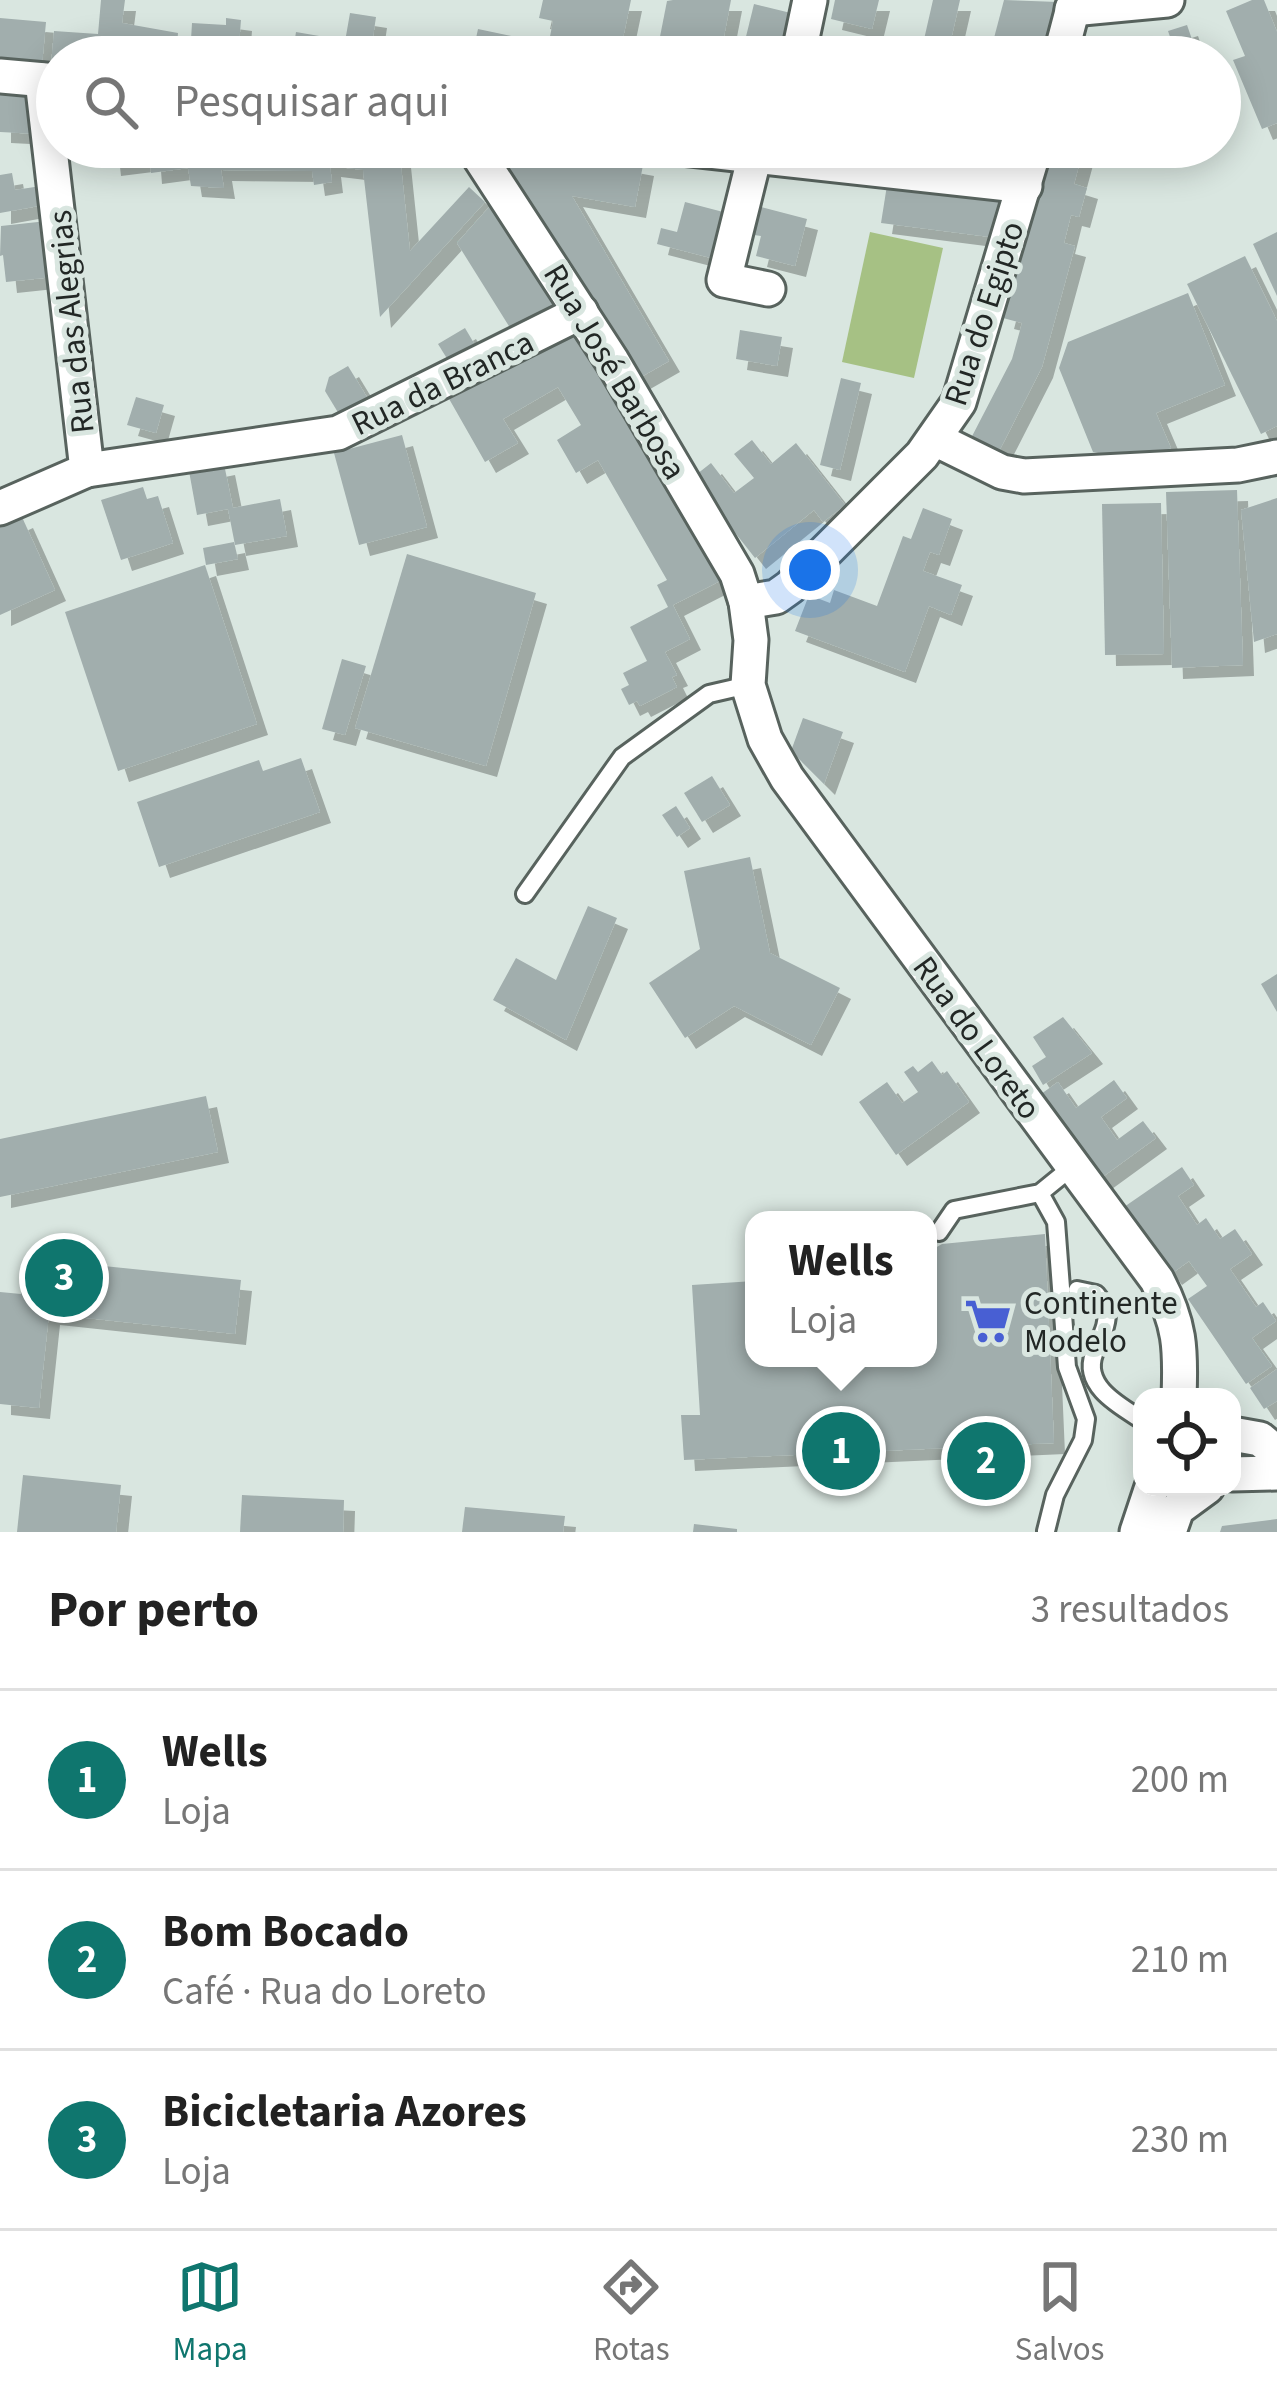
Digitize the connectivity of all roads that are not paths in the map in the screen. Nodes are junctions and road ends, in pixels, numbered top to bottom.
1 (810, 0) edge
2 (1167, 0) edge
3 (1074, 4) edge
4 (802, 36) edge
5 (1066, 36) edge
6 (0, 76) edge
7 (36, 80) edge
8 (58, 168) edge
9 (487, 168) edge
10 (764, 168) edge
11 (885, 168) edge
12 (1030, 168) edge
13 (1025, 186) junction
14 (768, 289) dead end
15 (581, 312) junction
16 (935, 439) junction
17 (1277, 457) edge
18 (86, 470) junction
19 (0, 508) edge
20 (746, 602) junction
21 (748, 685) junction
22 (525, 894) dead end
23 (1072, 1167) junction
24 (1040, 1193) junction
25 (940, 1232) dead end
26 (1077, 1290) dead end
27 (1179, 1388) edge
28 (1133, 1415) edge
29 (1241, 1435) edge
30 (1277, 1453) edge
31 (1241, 1474) edge
32 (1277, 1474) edge
33 (1170, 1504) edge
34 (1046, 1531) edge
35 (1136, 1532) edge

1 - 4 street
2 - 3 street
3 - 5 street
6 - 7 street
8 - 18 street, Rua das Alegrias
9 - 15 street, Rua José Barbosa
10 - 14 street
11 - 13 street
12 - 13 street, Rua do Egipto
13 - 16 street, Rua do Egipto
15 - 18 street, Rua da Branca
15 - 20 street, Rua José Barbosa
16 - 17 street
16 - 20 street, Rua do Egipto
18 - 19 street, Rua das Alegrias
20 - 21 street, Rua do Loreto
21 - 22 lane
21 - 23 street, Rua do Loreto
23 - 24 lane
23 - 27 street, Rua do Loreto
24 - 25 lane
24 - 34 lane
26 - 28 lane
29 - 30 street
31 - 32 street
33 - 35 street

